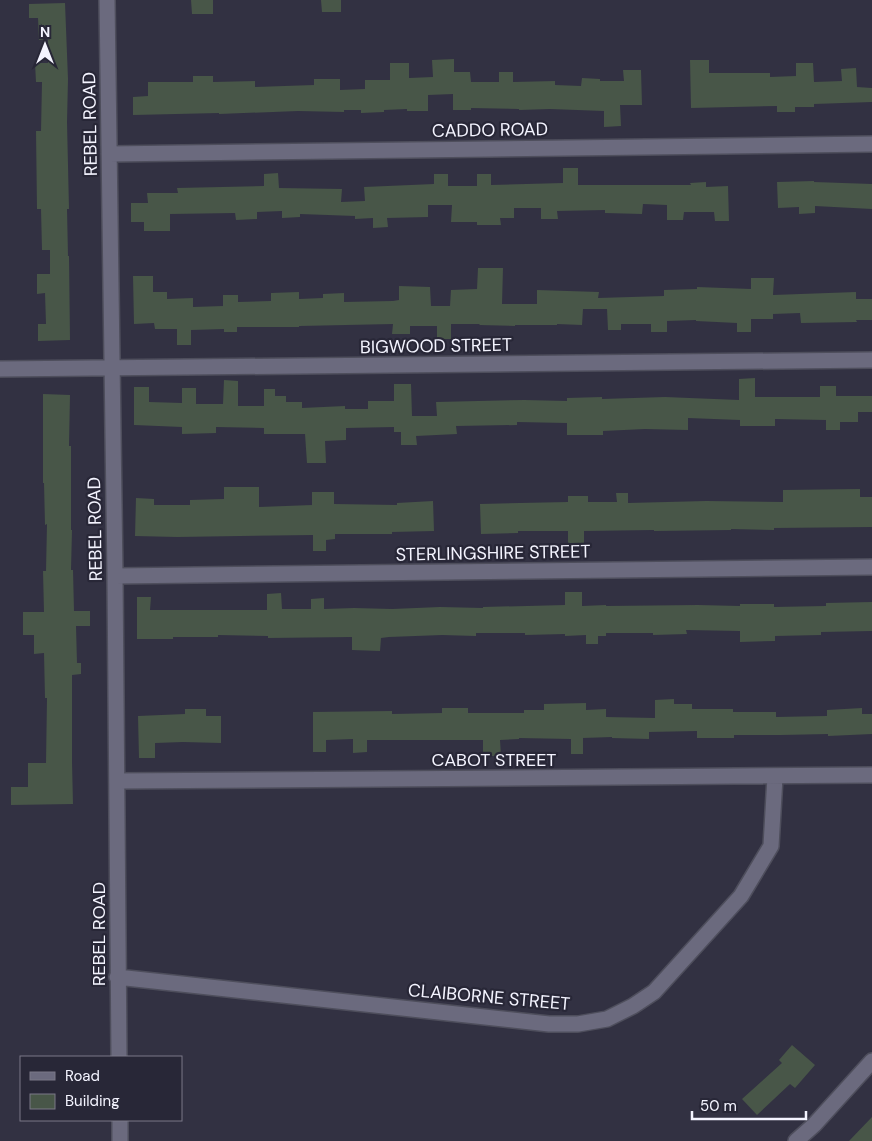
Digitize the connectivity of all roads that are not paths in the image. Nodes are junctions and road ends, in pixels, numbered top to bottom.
1 (107, 0) edge
2 (872, 144) edge
3 (109, 154) junction
4 (872, 360) edge
5 (111, 368) junction
6 (0, 369) edge
7 (872, 567) edge
8 (114, 576) junction
9 (872, 775) edge
10 (775, 777) junction
11 (117, 781) junction
12 (117, 977) junction
13 (119, 1056) edge
14 (872, 1061) edge
15 (120, 1121) edge
16 (120, 1141) edge
17 (796, 1141) edge

1 - 3 street, REBEL ROAD
2 - 3 street, CADDO ROAD
3 - 5 street, REBEL ROAD
4 - 5 street, BIGWOOD STREET
5 - 6 street, BIGWOOD STREET
5 - 8 street, REBEL ROAD
7 - 8 street, STERLINGSHIRE STREET
8 - 11 street, REBEL ROAD
9 - 10 street, CABOT STREET
10 - 11 street, CABOT STREET
10 - 12 street, CLAIBORNE STREET
11 - 12 street, REBEL ROAD
12 - 13 street, REBEL ROAD
14 - 17 street
15 - 16 street

